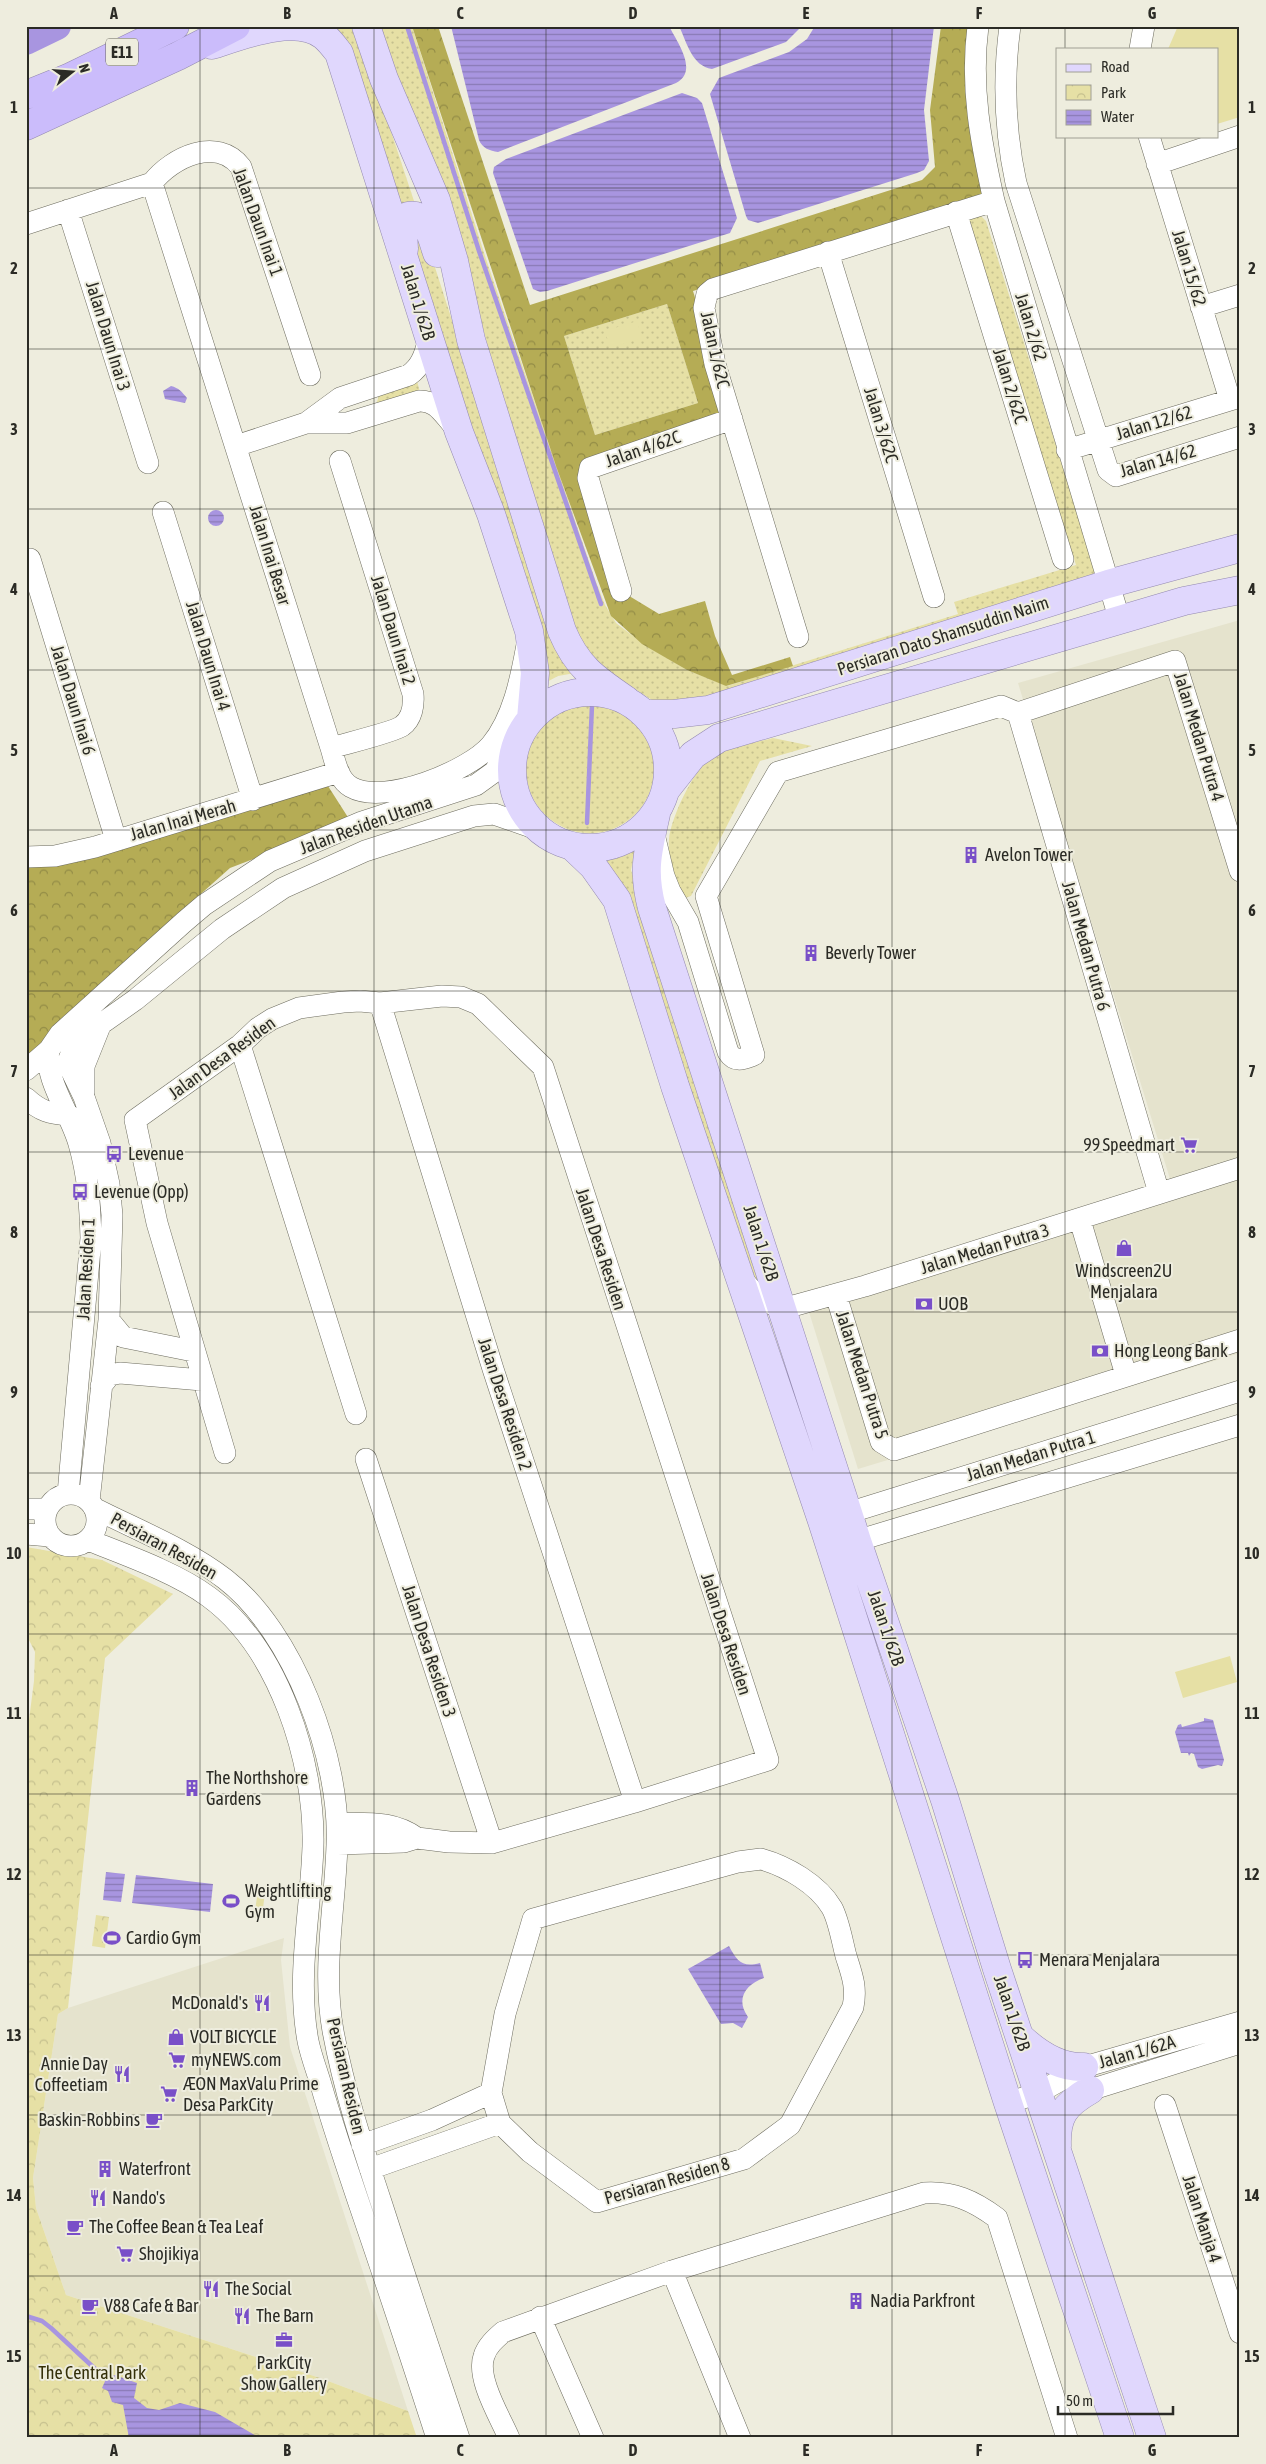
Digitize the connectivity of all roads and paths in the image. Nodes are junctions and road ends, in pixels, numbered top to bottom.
1 (148, 26) edge
2 (175, 26) edge
3 (236, 26) edge
4 (366, 26) edge
5 (978, 26) edge
6 (1010, 26) edge
7 (1144, 26) edge
8 (1140, 48) edge
9 (178, 56) junction
10 (68, 78) junction
11 (26, 95) edge
12 (26, 126) edge
13 (1240, 136) edge
14 (1150, 138) edge
15 (1157, 164) junction
16 (152, 183) junction
17 (994, 201) junction
18 (68, 210) junction
19 (956, 212) junction
20 (26, 224) edge
21 (828, 252) junction
22 (404, 258) junction
23 (1240, 295) edge
24 (1201, 307) junction
25 (429, 338) junction
26 (470, 340) junction
27 (310, 375) dead end
28 (358, 392) junction
29 (1235, 398) edge
30 (366, 417) junction
31 (732, 419) junction
32 (306, 423) junction
33 (459, 432) junction
34 (1240, 437) edge
35 (1099, 440) junction
36 (236, 446) junction
37 (1067, 450) junction
38 (340, 461) dead end
39 (148, 463) dead end
40 (164, 512) dead end
41 (1240, 548) edge
42 (1063, 559) dead end
43 (30, 560) dead end
44 (1108, 584) junction
45 (1240, 590) edge
46 (621, 591) dead end
47 (934, 597) dead end
48 (1120, 621) junction
49 (529, 631) junction
50 (798, 637) dead end
51 (636, 707) junction
52 (1018, 713) junction
53 (525, 727) junction
54 (331, 748) junction
55 (339, 772) junction
56 (667, 788) junction
57 (253, 800) junction
58 (654, 819) junction
59 (540, 830) junction
60 (116, 840) junction
61 (573, 847) junction
62 (26, 857) edge
63 (1240, 871) edge
64 (380, 1003) junction
65 (101, 1024) junction
66 (240, 1045) junction
67 (49, 1050) junction
68 (70, 1058) junction
69 (26, 1070) edge
70 (84, 1097) junction
71 (26, 1099) edge
72 (69, 1115) junction
73 (1240, 1168) edge
74 (1159, 1193) junction
75 (1080, 1220) junction
76 (739, 1276) junction
77 (836, 1295) junction
78 (782, 1308) junction
79 (109, 1320) junction
80 (1240, 1340) edge
81 (193, 1351) junction
82 (1126, 1375) junction
83 (202, 1380) junction
84 (101, 1386) junction
85 (1240, 1391) edge
86 (356, 1414) dead end
87 (1240, 1425) edge
88 (225, 1453) dead end
89 (366, 1459) dead end
90 (68, 1494) junction
91 (91, 1504) junction
92 (37, 1509) edge
93 (848, 1513) junction
94 (822, 1521) junction
95 (26, 1534) edge
96 (50, 1536) junction
97 (88, 1540) junction
98 (857, 1541) junction
99 (831, 1549) junction
100 (635, 1802) junction
101 (337, 1834) junction
102 (492, 1843) junction
103 (1240, 2022) edge
104 (1020, 2037) junction
105 (1240, 2043) edge
106 (1087, 2079) junction
107 (491, 2093) junction
108 (1038, 2094) junction
109 (1008, 2103) junction
110 (1165, 2105) dead end
111 (432, 2120) junction
112 (500, 2122) junction
113 (362, 2145) junction
114 (442, 2145) junction
115 (1057, 2149) junction
116 (370, 2169) junction
117 (672, 2271) junction
118 (540, 2317) junction
119 (1240, 2333) edge
120 (437, 2438) edge
121 (459, 2438) edge
122 (509, 2438) edge
123 (593, 2438) edge
124 (740, 2438) edge
125 (1067, 2438) edge
126 (1120, 2438) edge
127 (1152, 2438) edge

1 - 10 highway
2 - 10 highway, E11
3 - 9 highway, E11
4 - 26 main road
5 - 17 street, Jalan 2/62
6 - 35 street, Jalan 2/62
7 - 8 street
9 - 12 highway, E11
9 - 22 main road, Jalan 1/62B
10 - 11 highway, E11
13 - 15 street
14 - 15 street, Jalan 15/62
15 - 24 street, Jalan 15/62
16 - 18 street
16 - 27 street, Jalan Daun Inai 1
16 - 36 street, Jalan Inai Besar
17 - 19 street, Jalan 1/62C
17 - 37 street, Jalan 2/62
18 - 20 street
18 - 39 street, Jalan Daun Inai 3
19 - 21 street, Jalan 1/62C
19 - 42 street, Jalan 2/62C
21 - 31 street, Jalan 1/62C
21 - 47 street, Jalan 3/62C
22 - 25 main road, Jalan 1/62B
22 - 26 main road
23 - 24 street
24 - 29 street, Jalan 15/62
25 - 28 street
25 - 33 main road, Jalan 1/62B
26 - 51 main road
28 - 30 street
28 - 32 street
29 - 35 street, Jalan 12/62
30 - 32 street
30 - 33 street
31 - 46 street, Jalan 4/62C
31 - 50 street, Jalan 1/62C
32 - 36 street
33 - 49 main road, Jalan 1/62B
34 - 35 street, Jalan 14/62
35 - 37 street, Jalan 12/62
36 - 54 street, Jalan Inai Besar
37 - 44 street, Jalan 2/62
38 - 54 street, Jalan Daun Inai 2
40 - 57 street, Jalan Daun Inai 4
41 - 44 main road, Persiaran Dato Shamsuddin Naim
43 - 60 street, Jalan Daun Inai 6
44 - 48 street, Jalan 2/62
44 - 51 main road, Persiaran Dato Shamsuddin Naim
45 - 48 main road, Persiaran Dato Shamsuddin Naim
48 - 56 main road, Persiaran Dato Shamsuddin Naim
49 - 53 main road, Jalan 1/62B
49 - 55 street, Jalan Inai Besar
51 - 53 main road
51 - 56 main road
52 - 58 street
52 - 63 street, Jalan Medan Putra 4
52 - 74 street, Jalan Medan Putra 6
53 - 59 main road
53 - 67 street, Jalan Residen Utama
54 - 55 street, Jalan Inai Besar
55 - 57 street, Jalan Inai Merah
56 - 58 main road
57 - 60 street, Jalan Inai Merah
58 - 61 main road
58 - 78 main road, Jalan 1/62B
59 - 61 main road
59 - 65 street, Jalan Residen Utama
60 - 62 street, Jalan Inai Merah
61 - 76 main road, Jalan 1/62B
64 - 66 street, Jalan Desa Residen
64 - 100 street, Jalan Desa Residen 2
64 - 100 street, Jalan Desa Residen
65 - 68 street, Jalan Residen Utama
65 - 70 street
66 - 81 street, Jalan Desa Residen
66 - 86 street
67 - 68 street
67 - 69 street, Jalan Residen Utama
67 - 72 street, Jalan Residen 1
68 - 70 street, Jalan Residen 1
70 - 79 street, Jalan Residen 1
71 - 72 street
72 - 90 street, Jalan Residen 1
73 - 74 street, Jalan Medan Putra 3
74 - 75 street, Jalan Medan Putra 3
75 - 77 street, Jalan Medan Putra 3
75 - 82 street
76 - 78 street
76 - 94 main road, Jalan 1/62B
77 - 78 street, Jalan Medan Putra 3
77 - 82 street, Jalan Medan Putra 5
78 - 93 main road, Jalan 1/62B
79 - 81 street
79 - 84 street, Jalan Residen 1
80 - 82 street
81 - 83 street, Jalan Desa Residen
83 - 84 street
83 - 88 street, Jalan Desa Residen
84 - 91 street, Jalan Residen 1
85 - 93 street, Jalan Medan Putra 1
87 - 98 street, Jalan Medan Putra 1
89 - 102 street, Jalan Desa Residen 3
90 - 91 street
90 - 92 street
91 - 97 street
91 - 101 street, Persiaran Residen
92 - 96 street
93 - 94 street, Jalan Medan Putra 1
93 - 98 main road, Jalan 1/62B
94 - 99 main road, Jalan 1/62B
95 - 96 street
96 - 97 street
97 - 120 street, Persiaran Residen
98 - 99 street, Jalan Medan Putra 1
98 - 104 main road, Jalan 1/62B
99 - 109 main road, Jalan 1/62B
100 - 102 street, Jalan Desa Residen
101 - 102 street, Jalan Desa Residen
101 - 113 street, Persiaran Residen
103 - 106 street, Jalan 1/62A
104 - 106 main road
104 - 108 main road, Jalan 1/62B
105 - 106 street, Jalan 1/62A
106 - 108 street, Jalan 1/62A
106 - 115 main road
107 - 111 street
107 - 112 street, Persiaran Residen 8
107 - 112 street, Persiaran Residen 8
108 - 109 street, Jalan 1/62A
108 - 115 main road, Jalan 1/62B
109 - 126 main road, Jalan 1/62B
110 - 119 street, Jalan Manja 4
111 - 113 street
111 - 114 street
112 - 114 street
113 - 116 street, Persiaran Residen
114 - 116 street
115 - 127 main road, Jalan 1/62B
116 - 121 street, Persiaran Residen
117 - 118 street
117 - 124 street
117 - 125 street
118 - 122 street
118 - 123 street

